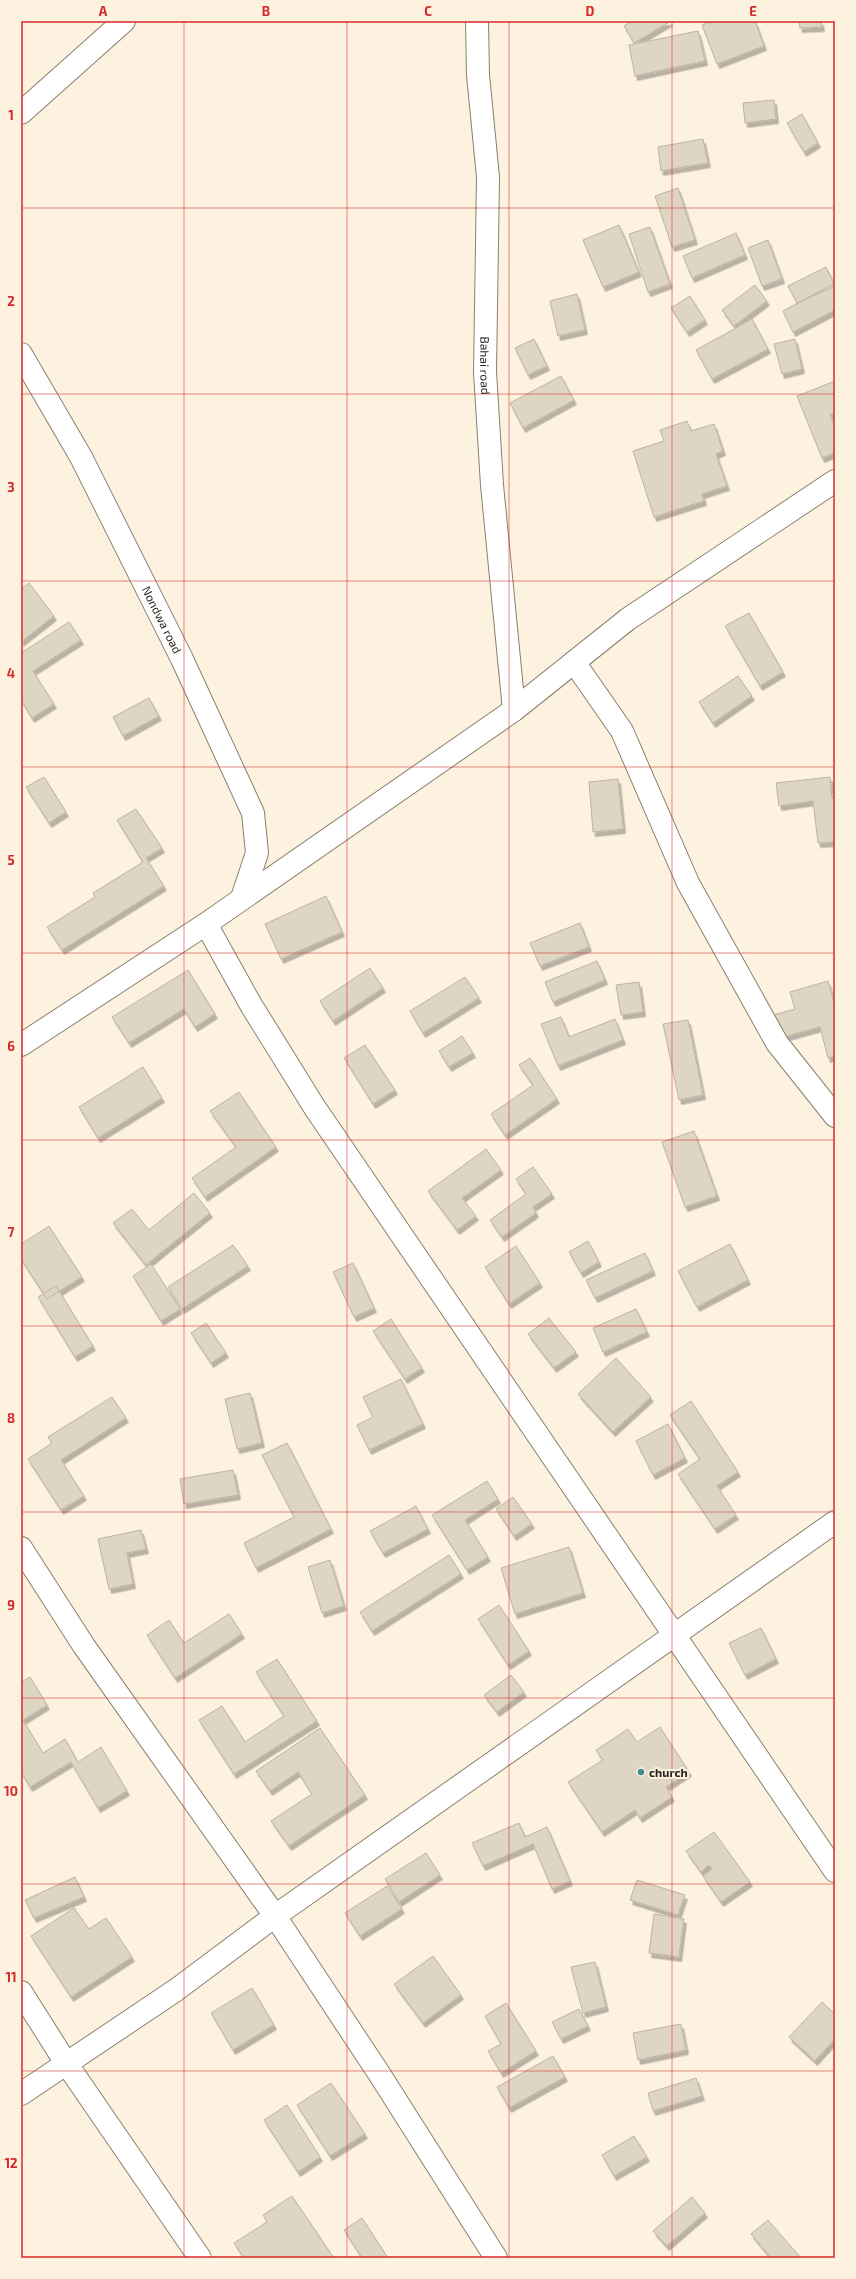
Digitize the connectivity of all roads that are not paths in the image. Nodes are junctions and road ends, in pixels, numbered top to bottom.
1 (124, 21) edge
2 (477, 21) edge
3 (21, 113) edge
4 (21, 354) edge
5 (835, 481) edge
6 (574, 662) junction
7 (514, 710) junction
8 (242, 898) junction
9 (206, 924) junction
10 (21, 1045) edge
11 (835, 1116) edge
12 (835, 1522) edge
13 (21, 1548) edge
14 (673, 1634) junction
15 (835, 1871) edge
16 (275, 1916) junction
17 (21, 1992) edge
18 (66, 2063) junction
19 (21, 2094) edge
20 (200, 2258) edge
21 (496, 2258) edge

1 - 3 street
2 - 7 street, Bahai road
4 - 8 street, Nondwa road
5 - 6 street
6 - 7 street
6 - 11 street
7 - 8 street
8 - 9 street
9 - 10 street
9 - 14 street
12 - 14 street
13 - 16 street
14 - 15 street
14 - 16 street
16 - 18 street
16 - 21 street
17 - 18 street
18 - 19 street
18 - 20 street

